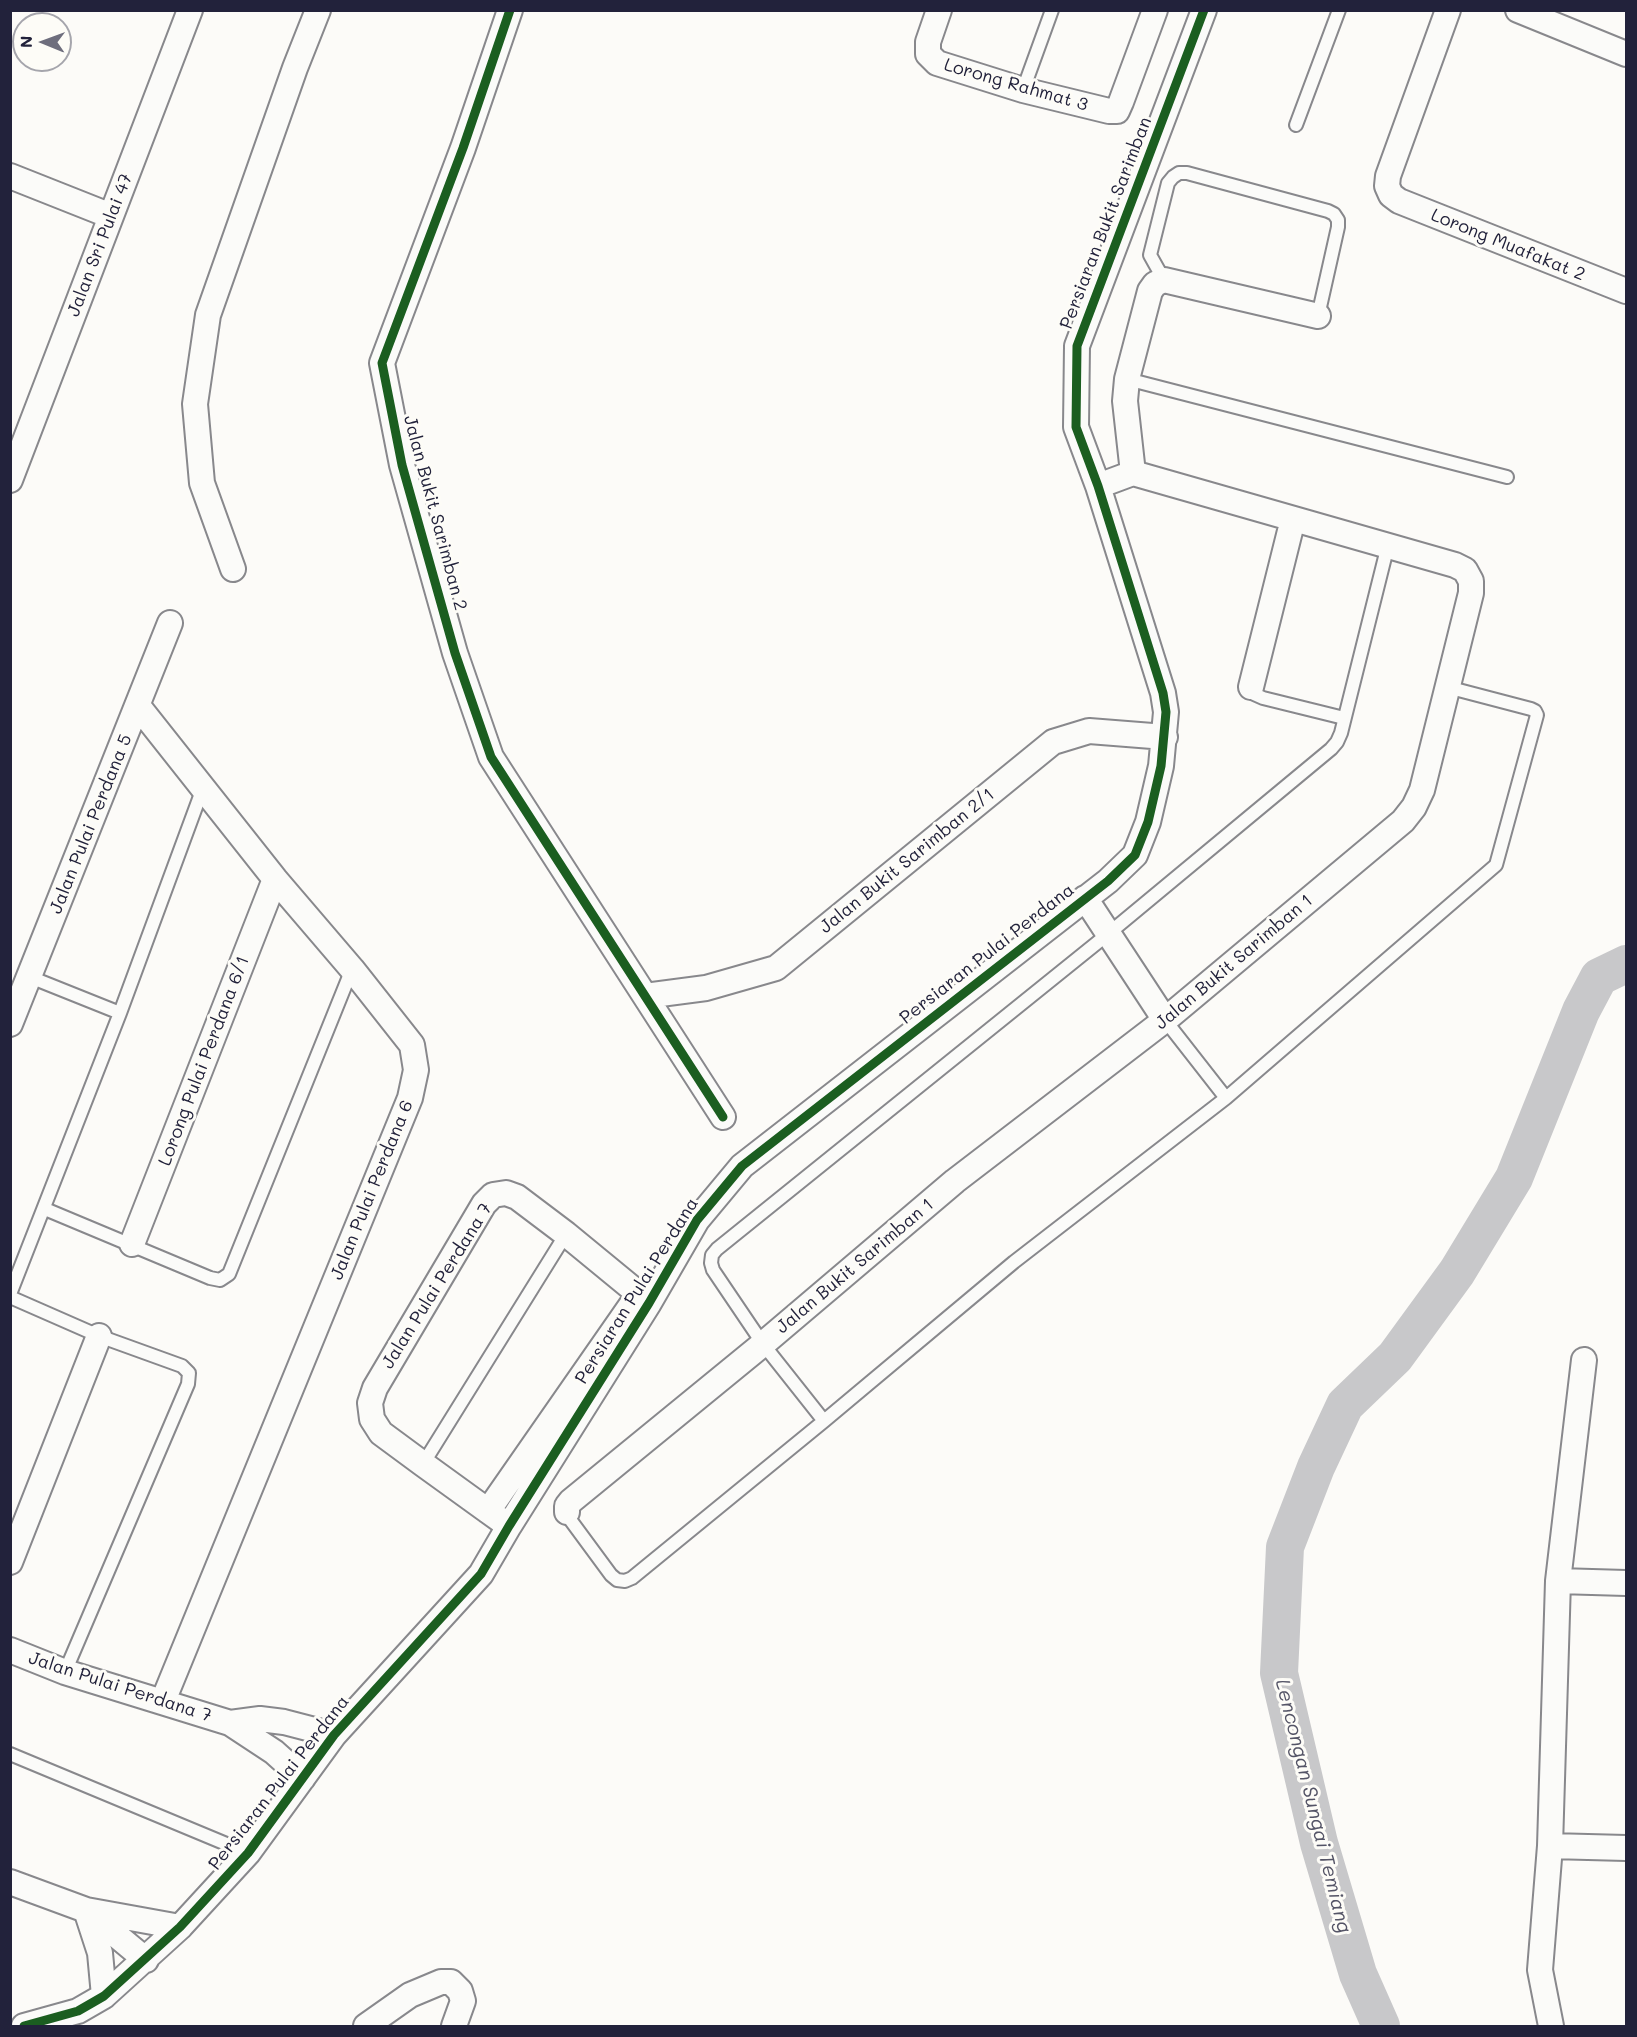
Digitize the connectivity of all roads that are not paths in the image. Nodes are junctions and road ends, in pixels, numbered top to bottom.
1 (190, 10) edge
2 (318, 10) edge
3 (510, 10) edge
4 (939, 10) edge
5 (1052, 10) edge
6 (1155, 10) edge
7 (1204, 10) edge
8 (1340, 10) edge
9 (1448, 10) edge
10 (1518, 10) edge
11 (1544, 15) edge
12 (1626, 54) edge
13 (1023, 90) junction
14 (1296, 125) dead end
15 (10, 176) edge
16 (111, 216) junction
17 (1164, 280) junction
18 (1626, 291) edge
19 (1318, 316) joint
20 (1127, 379) junction
21 (1133, 473) junction
22 (1507, 477) dead end
23 (10, 480) edge
24 (1098, 486) junction
25 (1293, 519) junction
26 (1388, 545) junction
27 (233, 568) dead end
28 (170, 623) dead end
29 (1251, 687) joint
30 (1447, 687) junction
31 (138, 706) junction
32 (1344, 718) junction
33 (1165, 737) junction
34 (203, 787) junction
35 (275, 879) junction
36 (1085, 898) junction
37 (1108, 934) junction
38 (352, 969) junction
39 (30, 976) junction
40 (645, 996) junction
41 (120, 1013) junction
42 (1166, 1020) junction
43 (10, 1024) edge
44 (1226, 1098) junction
45 (723, 1117) dead end
46 (45, 1209) junction
47 (566, 1234) junction
48 (132, 1244) junction
49 (16, 1260) edge
50 (10, 1296) edge
51 (99, 1336) junction
52 (763, 1344) junction
53 (1584, 1360) dead end
54 (825, 1421) junction
55 (423, 1464) junction
56 (488, 1511) junction
57 (567, 1512) joint
58 (509, 1526) junction
59 (10, 1562) edge
60 (1558, 1581) junction
61 (1626, 1583) edge
62 (10, 1650) edge
63 (65, 1671) junction
64 (163, 1701) junction
65 (230, 1723) junction
66 (334, 1735) junction
67 (10, 1754) edge
68 (303, 1778) junction
69 (1550, 1846) junction
70 (1626, 1848) edge
71 (248, 1853) junction
72 (10, 1882) edge
73 (86, 1910) junction
74 (180, 1927) junction
75 (146, 1960) junction
76 (104, 1996) junction
77 (24, 2026) edge
78 (366, 2026) edge
79 (454, 2026) edge
80 (1551, 2026) edge

1 - 16 street, Jalan Sri Pulai 47
2 - 27 street
3 - 40 street, Jalan Bukit Sarimban 2
4 - 13 street, Lorong Rahmat 3
5 - 13 lane
6 - 13 street, Lorong Rahmat 3
7 - 24 street, Persiaran Bukit Sarimban
8 - 14 lane
9 - 18 street, Lorong Muafakat 2
10 - 11 street
11 - 12 street
15 - 16 street
16 - 23 street, Jalan Sri Pulai 47
17 - 19 street
17 - 19 lane
17 - 20 street
20 - 21 street
20 - 22 lane
21 - 24 street
21 - 25 street, Jalan Bukit Sarimban 1
24 - 33 street, Persiaran Pulai Perdana
25 - 26 street, Jalan Bukit Sarimban 1
25 - 29 street
26 - 30 street, Jalan Bukit Sarimban 1
26 - 32 lane
28 - 31 street, Jalan Pulai Perdana 5
29 - 32 lane
30 - 42 street, Jalan Bukit Sarimban 1
30 - 44 lane
31 - 34 street, Jalan Pulai Perdana 6
31 - 39 street, Jalan Pulai Perdana 5
32 - 37 lane
33 - 36 street, Persiaran Pulai Perdana
33 - 40 street, Jalan Bukit Sarimban 2/1
34 - 35 street, Jalan Pulai Perdana 6
34 - 41 lane
35 - 38 street, Jalan Pulai Perdana 6
35 - 48 street, Lorong Pulai Perdana 6/1
36 - 37 street
36 - 58 street, Persiaran Pulai Perdana
37 - 42 street
37 - 52 lane
38 - 48 lane
38 - 64 street, Jalan Pulai Perdana 6
39 - 41 lane
39 - 43 street, Jalan Pulai Perdana 5
40 - 45 street, Jalan Bukit Sarimban 2
41 - 46 lane
42 - 44 lane
42 - 52 street, Jalan Bukit Sarimban 1
44 - 54 lane
46 - 48 lane
46 - 49 lane
47 - 55 lane
47 - 55 street, Jalan Pulai Perdana 7
47 - 56 street, Jalan Pulai Perdana 7
49 - 50 lane
50 - 51 lane
51 - 59 street
51 - 63 lane
52 - 54 lane
52 - 57 street, Jalan Bukit Sarimban 1
53 - 60 street
54 - 57 lane
55 - 56 street, Jalan Pulai Perdana 7
56 - 58 street, Jalan Pulai Perdana 7
58 - 66 street, Persiaran Pulai Perdana
60 - 61 street
60 - 69 street
62 - 63 street, Jalan Pulai Perdana 7
63 - 64 street, Jalan Pulai Perdana 7
64 - 65 street, Jalan Pulai Perdana 7
65 - 66 street, Jalan Pulai Perdana 7
65 - 68 street, Jalan Pulai Perdana 7
66 - 68 street, Persiaran Pulai Perdana
67 - 71 lane
68 - 71 street, Persiaran Pulai Perdana
69 - 70 street
69 - 80 street
71 - 74 street, Persiaran Pulai Perdana
72 - 73 street
73 - 74 street
73 - 75 street
73 - 76 street
74 - 75 street, Persiaran Pulai Perdana
75 - 76 street, Persiaran Pulai Perdana
76 - 77 street, Persiaran Pulai Perdana
78 - 79 street

